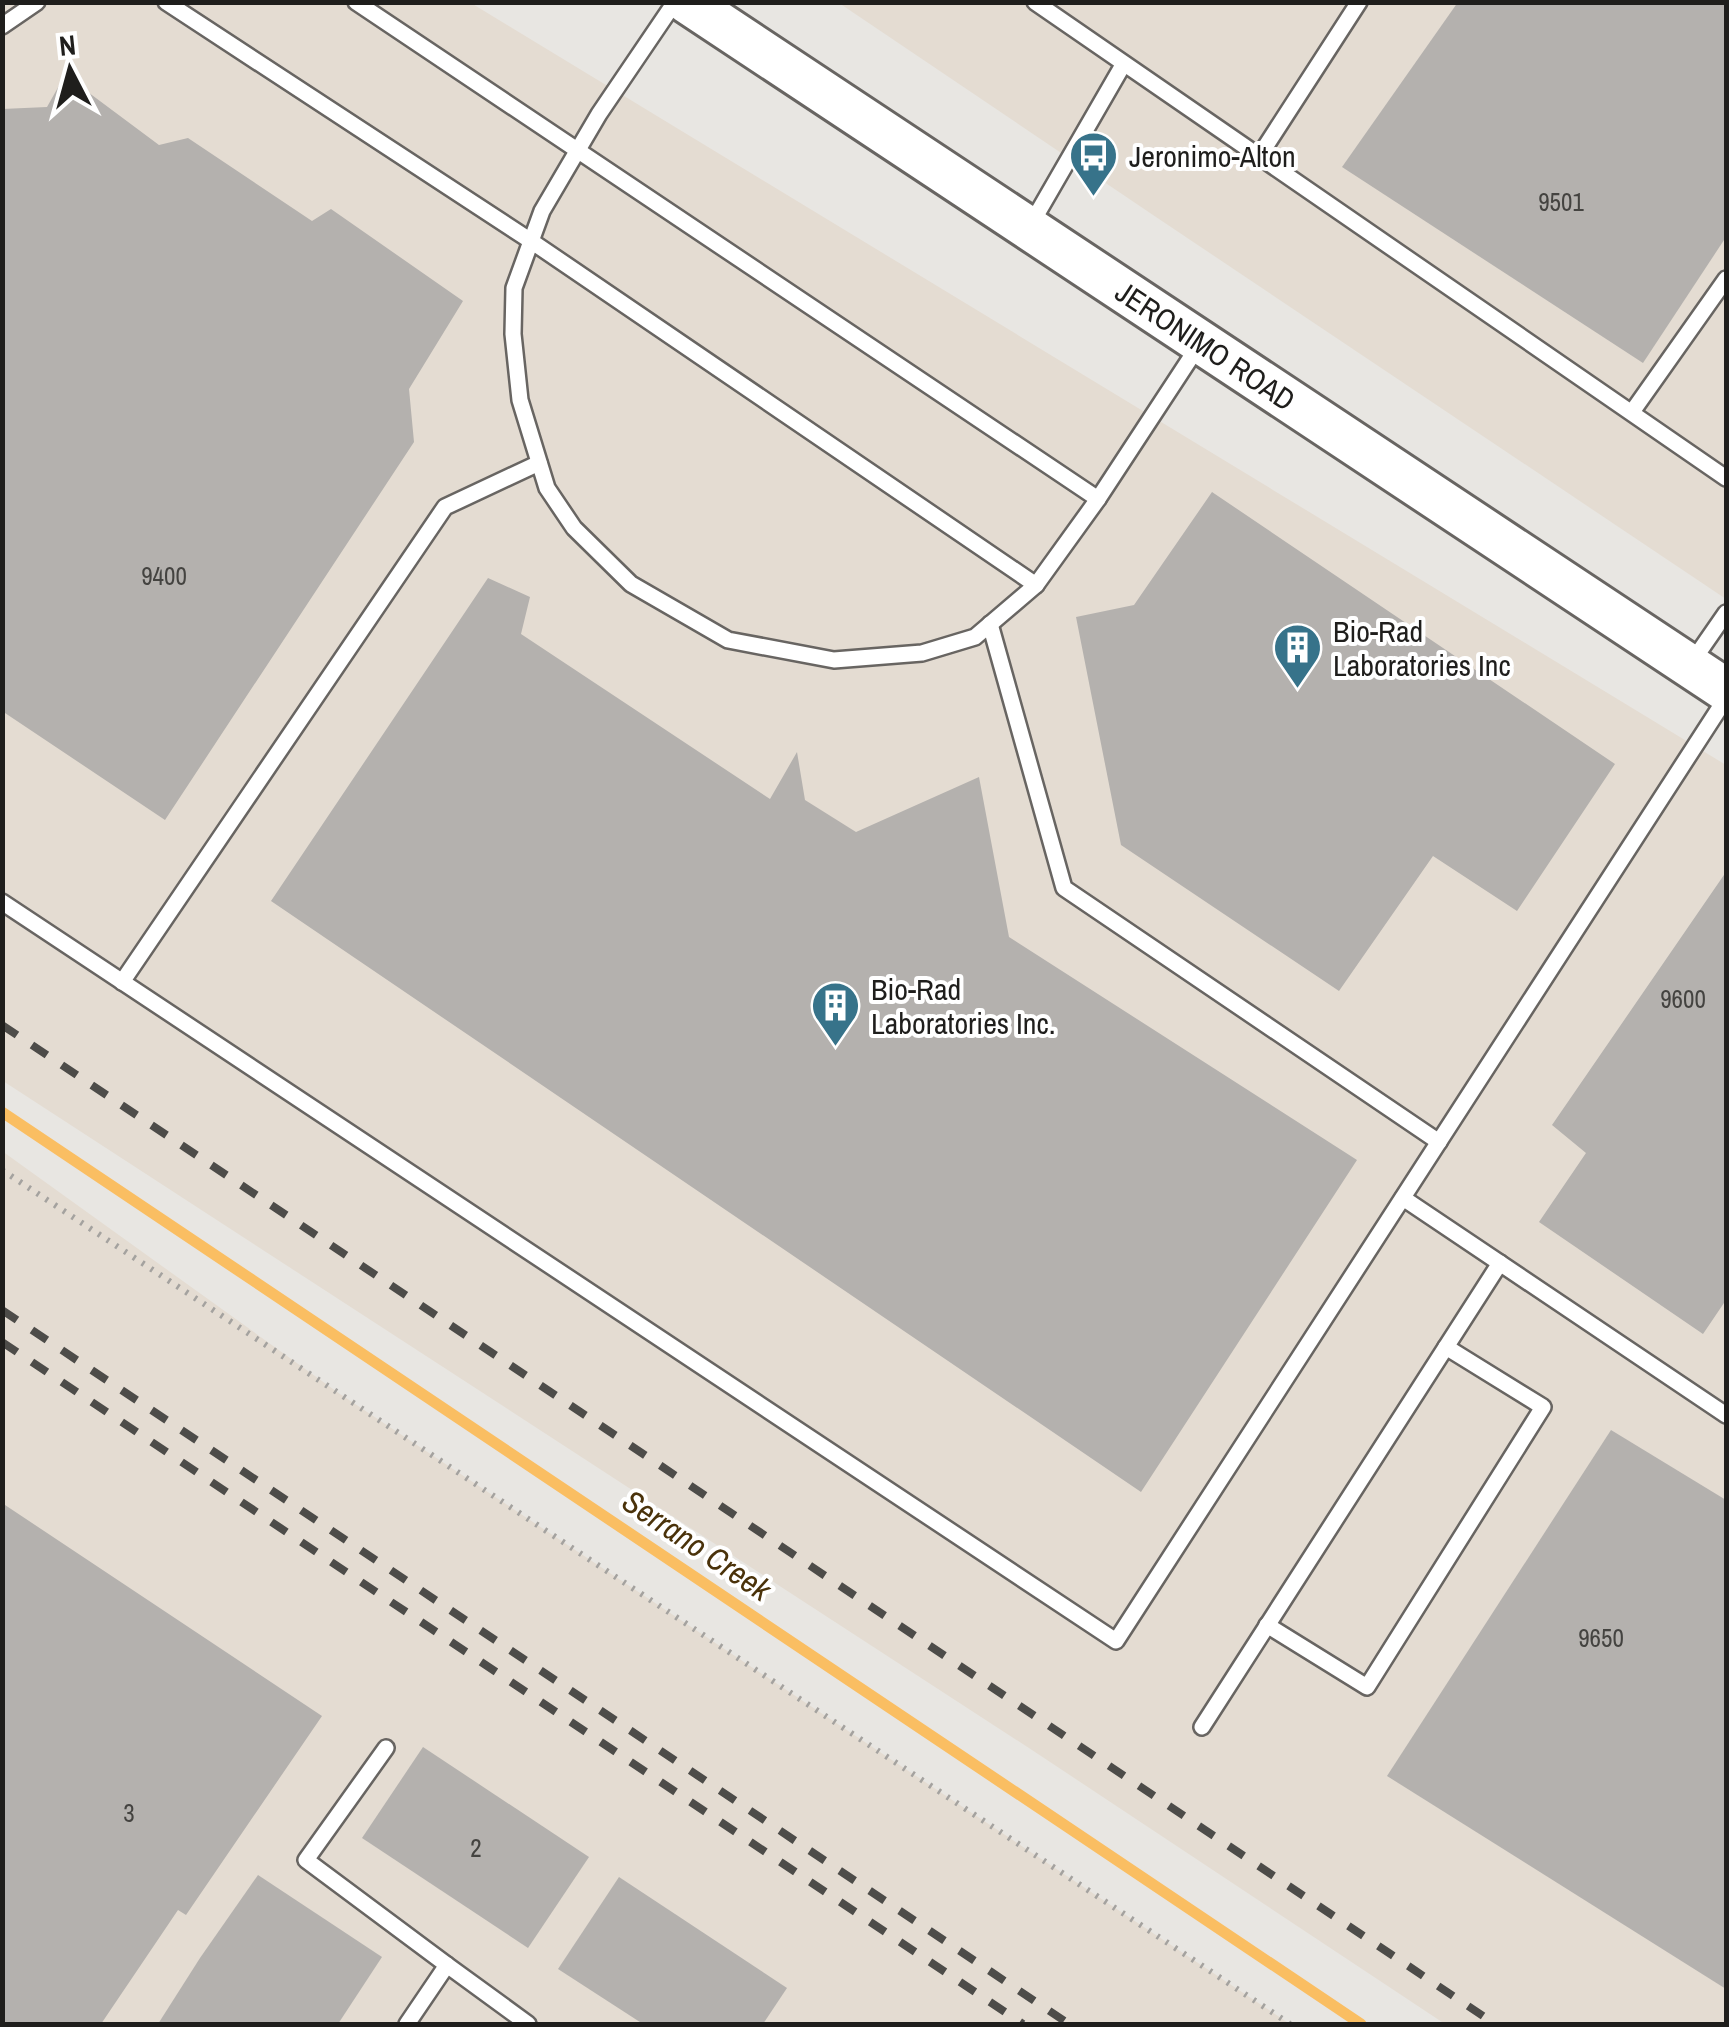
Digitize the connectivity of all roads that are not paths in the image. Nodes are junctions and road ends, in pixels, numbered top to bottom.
1 (36, 2) edge
2 (166, 2) edge
3 (356, 2) edge
4 (675, 2) edge
5 (687, 2) edge
6 (1035, 2) edge
7 (1359, 2) edge
8 (2, 26) edge
9 (1123, 65) junction
10 (578, 151) junction
11 (1260, 155) junction
12 (1029, 227) junction
13 (532, 241) junction
14 (1726, 279) edge
15 (1201, 341) junction
16 (1632, 412) junction
17 (539, 463) junction
18 (1726, 478) edge
19 (1098, 499) junction
20 (1036, 586) junction
21 (1726, 613) edge
22 (990, 624) junction
23 (1690, 666) junction
24 (1726, 690) edge
25 (1726, 698) edge
26 (2, 902) edge
27 (122, 982) junction
28 (1440, 1142) junction
29 (1403, 1198) junction
30 (1500, 1264) junction
31 (1446, 1347) junction
32 (1726, 1415) edge
33 (1267, 1624) junction
34 (1202, 1728) dead end
35 (386, 1748) dead end
36 (447, 1965) junction
37 (407, 2024) edge
38 (528, 2024) edge

1 - 8 lane
2 - 13 lane
3 - 10 lane
4 - 10 lane
5 - 12 main road, JERONIMO ROAD
6 - 9 lane
7 - 11 lane
9 - 11 lane
9 - 12 lane
10 - 13 lane
10 - 19 lane
11 - 16 lane
12 - 15 main road, JERONIMO ROAD
13 - 17 lane
13 - 20 lane
14 - 16 lane
15 - 19 lane
15 - 23 main road, JERONIMO ROAD
16 - 18 lane
17 - 22 lane
17 - 27 lane
19 - 20 lane
20 - 22 lane
21 - 23 lane
22 - 28 lane
23 - 24 main road, JERONIMO ROAD
25 - 28 lane
26 - 27 lane
27 - 29 lane
28 - 29 lane
29 - 30 lane
30 - 31 lane
30 - 32 lane
31 - 33 lane
31 - 33 lane
33 - 34 lane
35 - 36 lane
36 - 37 lane
36 - 38 lane

